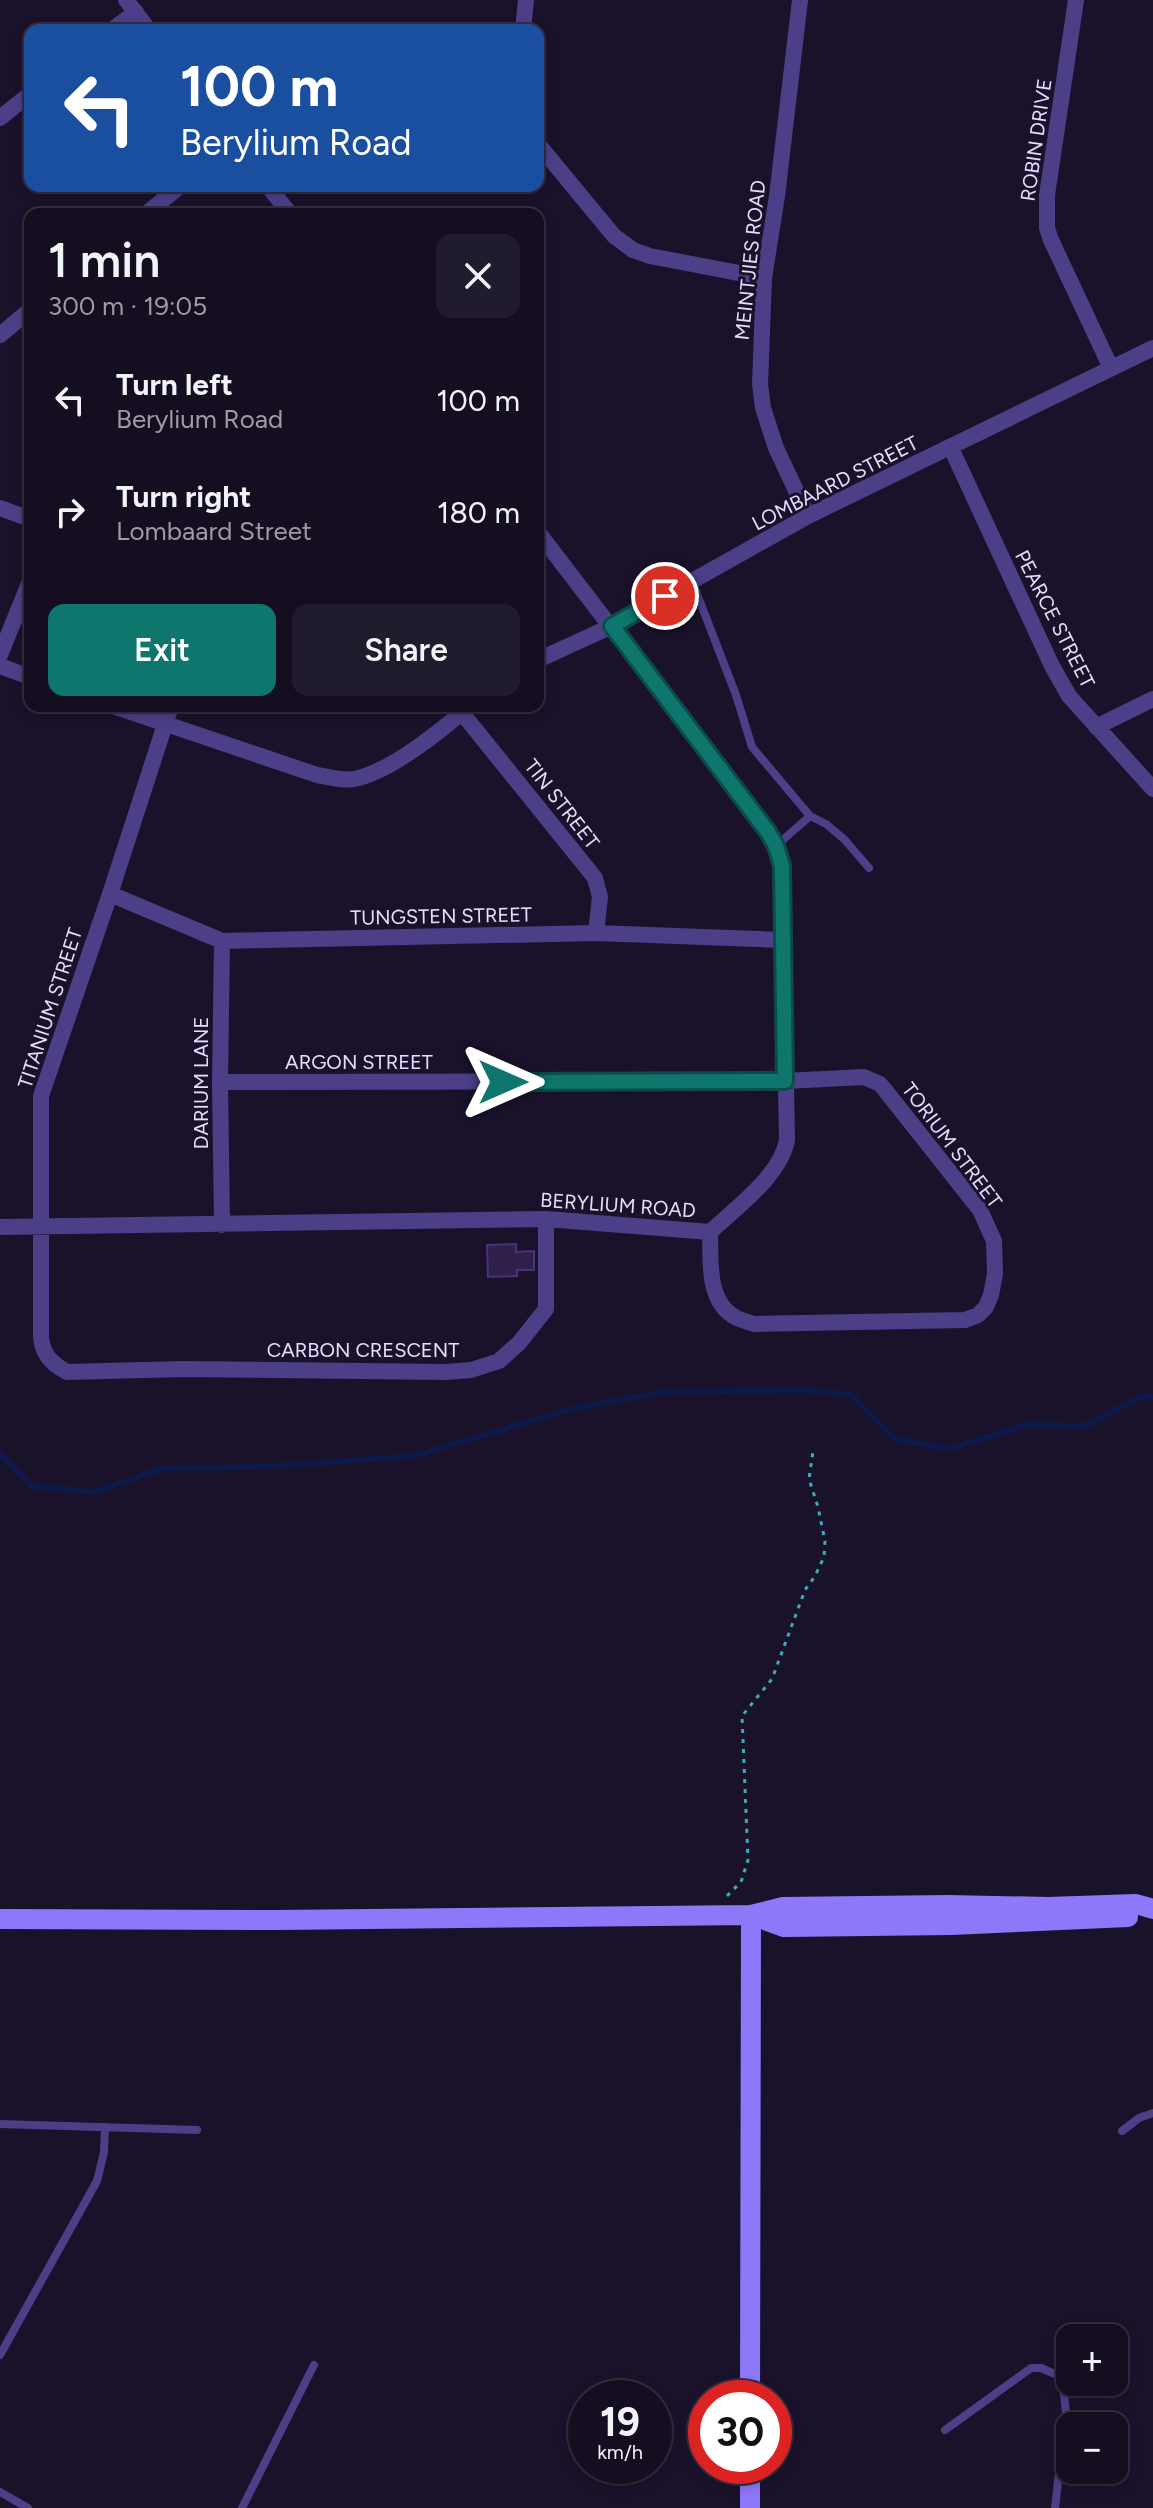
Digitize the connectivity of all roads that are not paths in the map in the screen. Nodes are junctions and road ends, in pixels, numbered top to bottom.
1 (526, 0) edge
2 (800, 0) edge
3 (1076, 0) edge
4 (131, 6) edge
5 (117, 24) edge
6 (144, 24) edge
7 (524, 24) edge
8 (24, 99) edge
9 (0, 118) edge
10 (544, 151) edge
11 (173, 192) edge
12 (273, 192) edge
13 (153, 208) edge
14 (285, 208) edge
15 (764, 278) junction
16 (24, 315) edge
17 (0, 335) edge
18 (1153, 348) edge
19 (1111, 368) junction
20 (951, 448) junction
21 (0, 508) edge
22 (808, 516) junction
23 (24, 517) edge
24 (544, 540) edge
25 (692, 581) junction
26 (24, 596) edge
27 (612, 626) junction
28 (0, 655) edge
29 (544, 657) edge
30 (0, 666) edge
31 (24, 675) edge
32 (1153, 699) edge
33 (130, 712) edge
34 (168, 712) edge
35 (462, 712) edge
36 (468, 712) edge
37 (163, 724) junction
38 (1096, 727) junction
39 (1153, 789) edge
40 (810, 816) junction
41 (776, 846) junction
42 (869, 868) dead end
43 (110, 894) junction
44 (596, 933) junction
45 (783, 940) junction
46 (222, 941) junction
47 (785, 1081) junction
48 (220, 1082) junction
49 (546, 1219) junction
50 (222, 1225) junction
51 (0, 1227) edge
52 (42, 1227) junction
53 (710, 1232) junction
54 (67, 1372) joint
55 (1153, 1911) edge
56 (751, 1915) junction
57 (0, 1919) edge
58 (1153, 2113) edge
59 (0, 2124) edge
60 (105, 2127) junction
61 (197, 2130) dead end
62 (1122, 2131) dead end
63 (0, 2355) edge
64 (314, 2365) dead end
65 (750, 2380) edge
66 (945, 2430) dead end
67 (750, 2484) edge
68 (0, 2492) edge
69 (28, 2508) edge
70 (242, 2508) edge
71 (750, 2508) edge
72 (1055, 2508) edge

1 - 7 street
2 - 15 street, MEINTJIES ROAD
3 - 19 street, ROBIN DRIVE
4 - 5 street
4 - 6 street
8 - 9 street
10 - 15 street
11 - 13 street
12 - 14 street
15 - 22 street, MEINTJIES ROAD
16 - 17 street
18 - 19 street, LOMBAARD STREET
19 - 20 street, LOMBAARD STREET
20 - 22 street, LOMBAARD STREET
20 - 38 street, PEARCE STREET
21 - 23 street
22 - 25 street, LOMBAARD STREET
24 - 27 street, BERYLIUM ROAD
25 - 27 street, LOMBAARD STREET
25 - 40 lane
26 - 28 street
27 - 29 street, LOMBAARD STREET
27 - 41 street, BERYLIUM ROAD
30 - 31 street
32 - 38 street
33 - 37 street
34 - 37 street, TITANIUM STREET
35 - 37 street
36 - 44 street, TIN STREET
37 - 43 street, TITANIUM STREET
38 - 39 street, PEARCE STREET
40 - 41 lane
40 - 42 lane
41 - 45 street, BERYLIUM ROAD
43 - 46 street, TUNGSTEN STREET
43 - 52 street, TITANIUM STREET
44 - 45 street, TUNGSTEN STREET
44 - 46 street, TUNGSTEN STREET
45 - 47 street, BERYLIUM ROAD
46 - 48 street, DARIUM LANE
47 - 48 street, ARGON STREET
47 - 53 street, BERYLIUM ROAD
47 - 53 street, TORIUM STREET
48 - 50 street, DARIUM LANE
49 - 50 street, BERYLIUM ROAD
49 - 53 street, BERYLIUM ROAD
49 - 54 street, CARBON CRESCENT
50 - 52 street, BERYLIUM ROAD
51 - 52 street, BERYLIUM ROAD
52 - 54 street, TITANIUM STREET
55 - 56 street
56 - 57 street
56 - 65 street
58 - 62 lane
59 - 60 lane
60 - 61 lane
60 - 63 lane
64 - 70 lane
66 - 72 lane
67 - 71 street
68 - 69 lane

